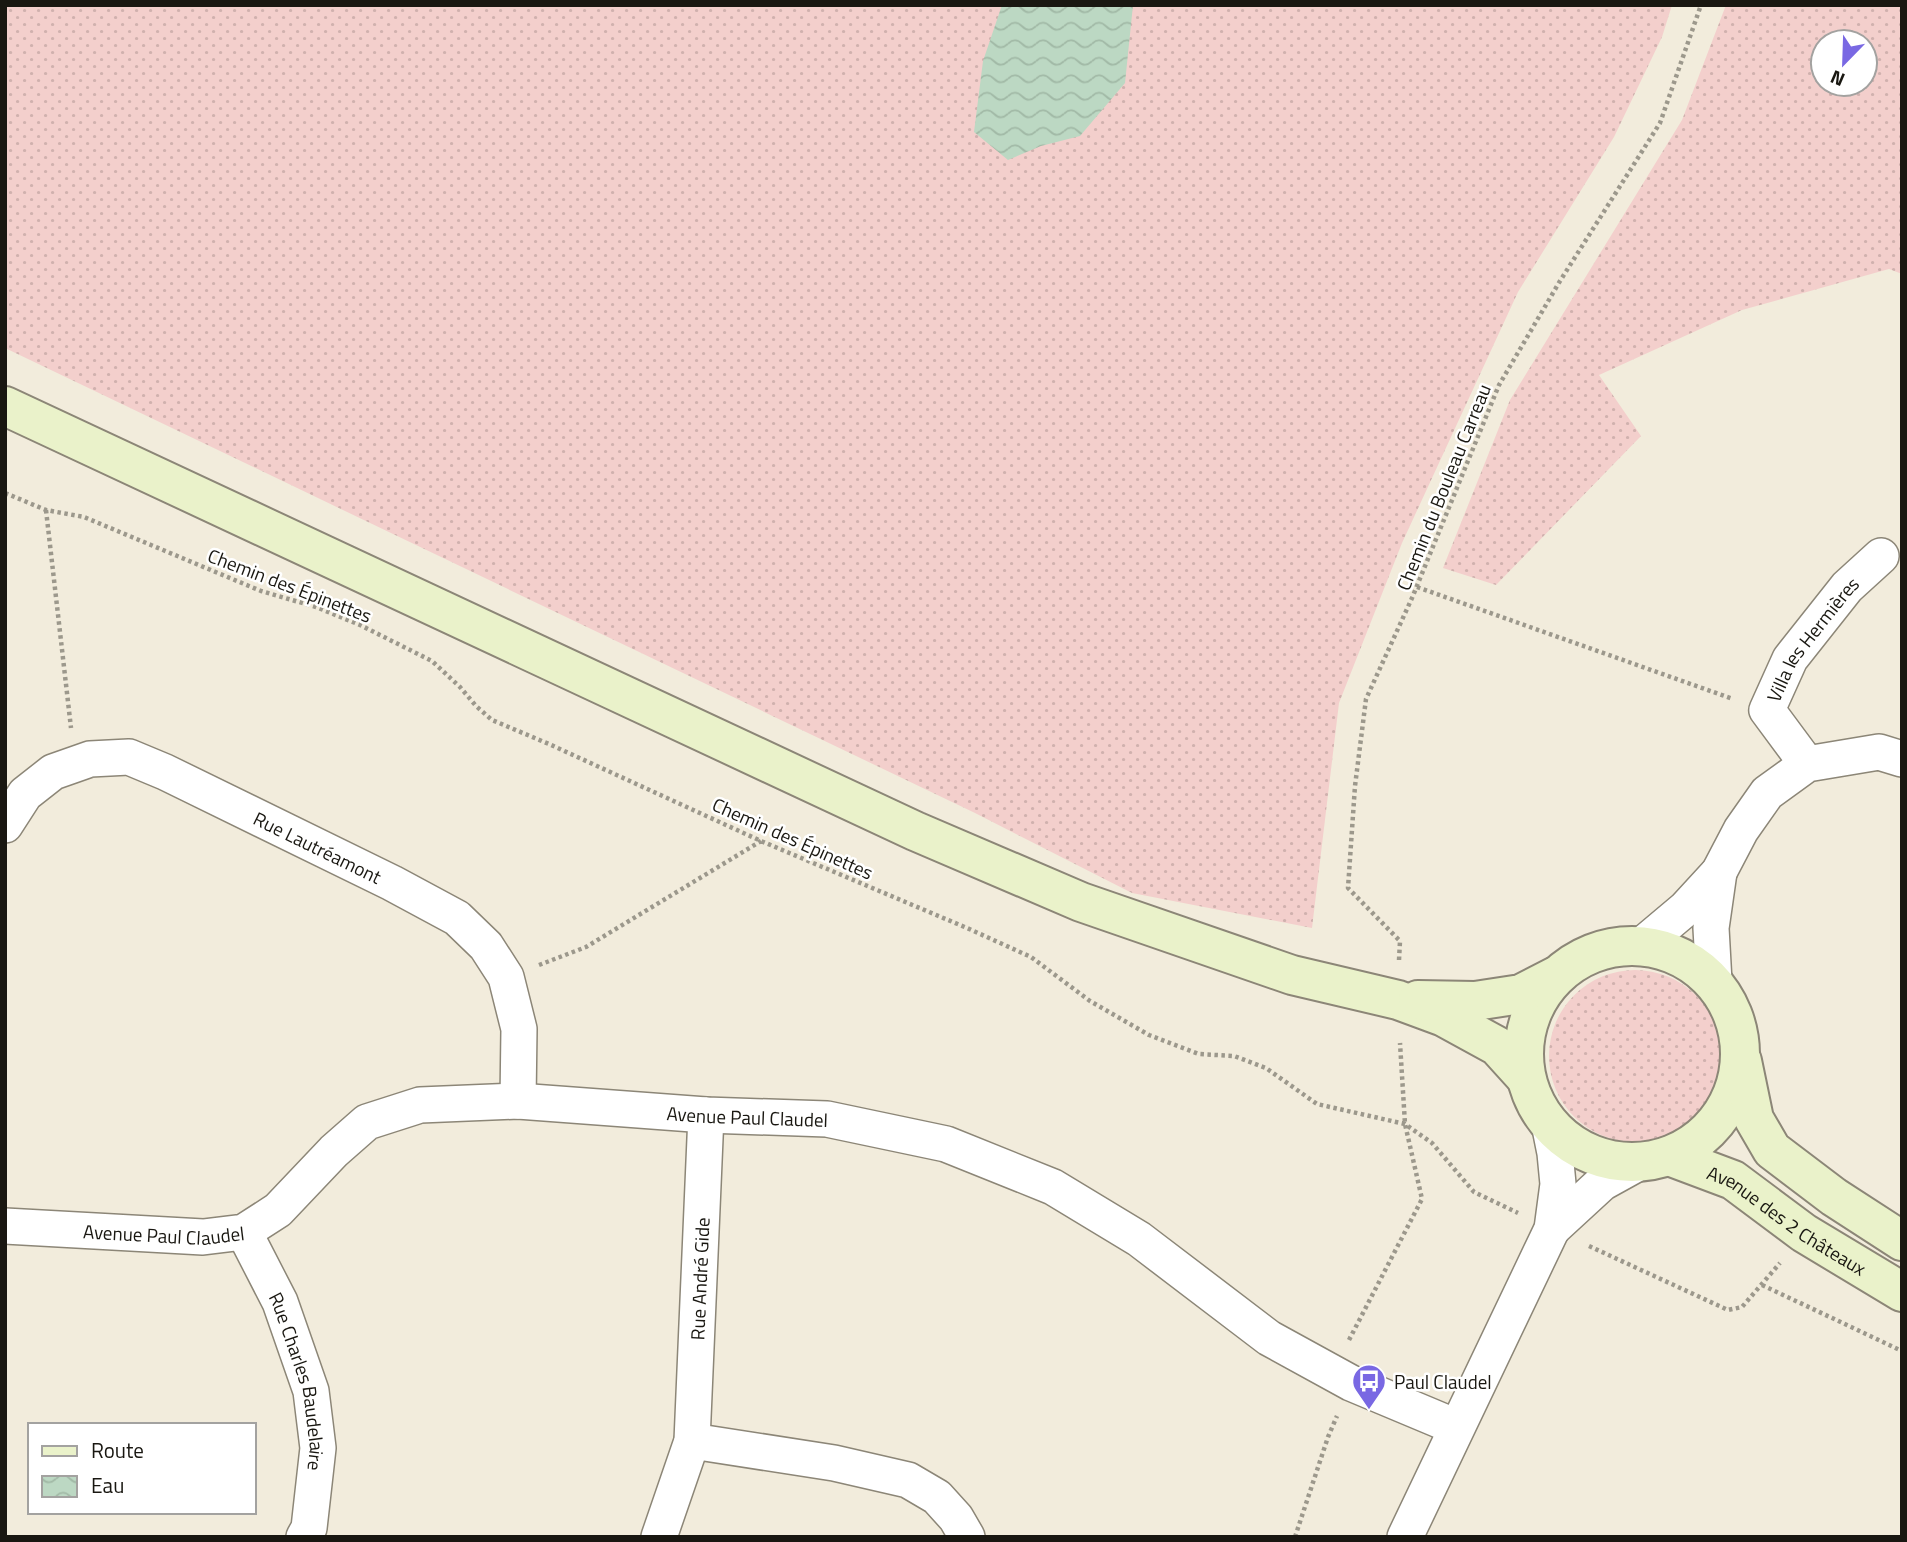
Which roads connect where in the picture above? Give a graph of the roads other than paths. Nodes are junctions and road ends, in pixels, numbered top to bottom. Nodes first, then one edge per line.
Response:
1 (5, 406) edge
2 (1881, 556) dead end
3 (1902, 759) edge
4 (1807, 764) junction
5 (5, 825) edge
6 (1719, 872) junction
7 (1641, 946) junction
8 (1557, 975) junction
9 (1714, 982) junction
10 (1398, 1000) junction
11 (1741, 1054) junction
12 (1526, 1078) junction
13 (518, 1101) junction
14 (706, 1115) junction
15 (1549, 1123) junction
16 (1655, 1159) junction
17 (5, 1226) edge
18 (1552, 1229) junction
19 (244, 1232) junction
20 (1902, 1241) edge
21 (1902, 1292) edge
22 (1456, 1427) junction
23 (692, 1441) junction
24 (304, 1537) edge
25 (659, 1537) edge
26 (967, 1537) edge
27 (1405, 1537) edge

1 - 10 main road
2 - 4 street, Villa les Hermières
3 - 4 street
4 - 6 street
5 - 13 street, Rue Lautréamont
6 - 7 street
6 - 9 street
7 - 8 main road
7 - 9 main road
8 - 10 main road
8 - 12 main road
9 - 11 main road
10 - 12 main road
11 - 16 main road
11 - 20 main road
12 - 15 main road
13 - 14 street, Avenue Paul Claudel
13 - 19 street, Avenue Paul Claudel
14 - 22 street, Avenue Paul Claudel
14 - 23 street, Rue André Gide
15 - 16 main road
15 - 18 street
16 - 18 street
16 - 21 main road, Avenue des 2 Châteaux
17 - 19 street, Avenue Paul Claudel
18 - 22 street
19 - 24 street, Rue Charles Baudelaire
22 - 27 street
23 - 25 street, Rue André Gide
23 - 26 street

